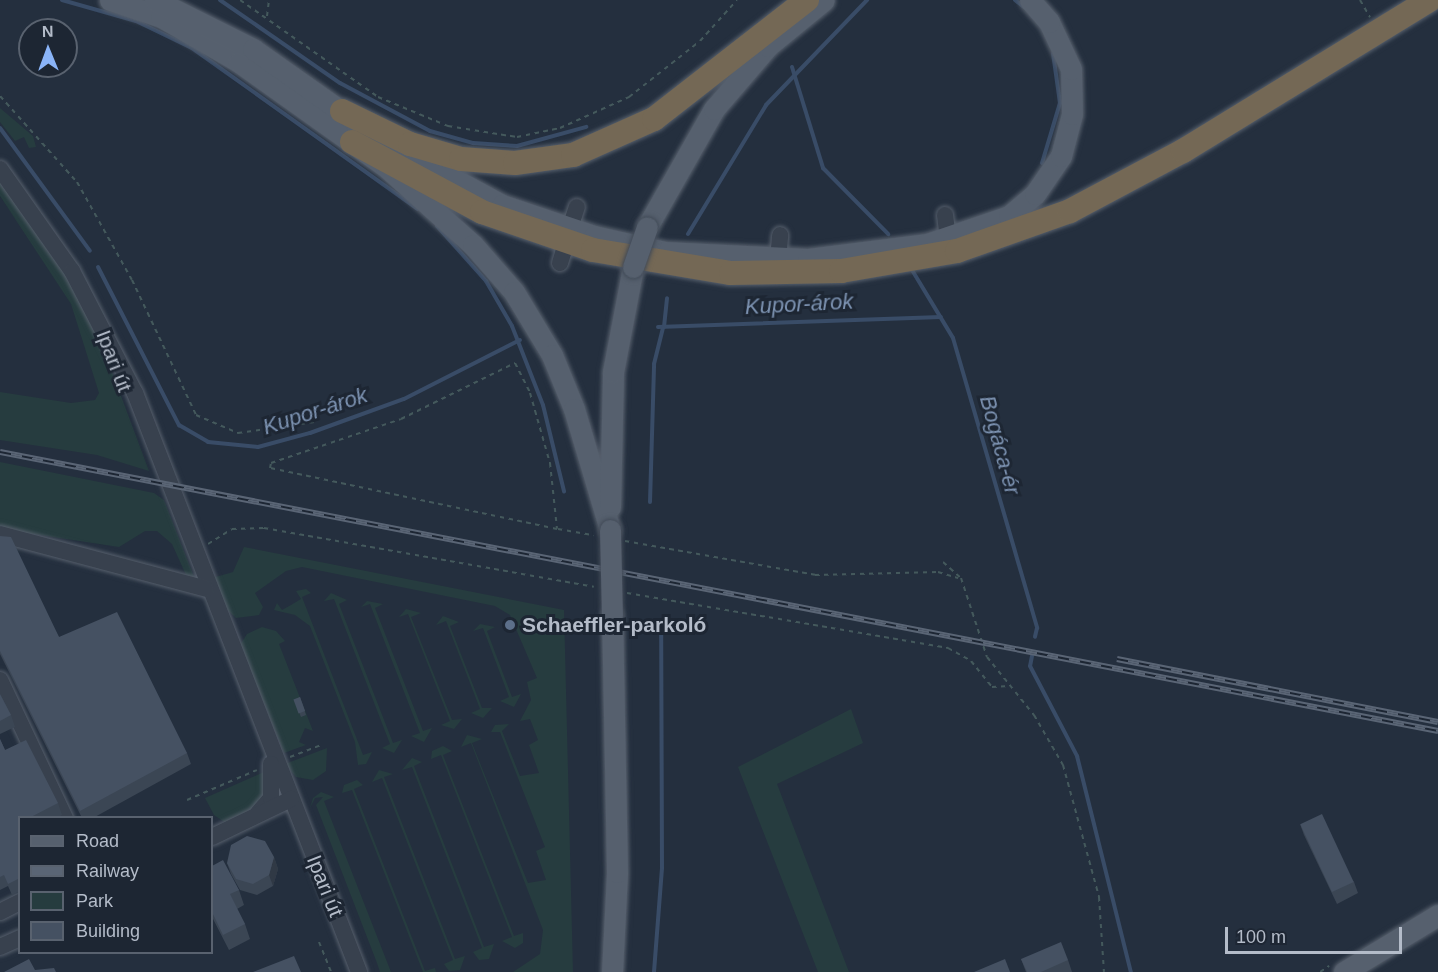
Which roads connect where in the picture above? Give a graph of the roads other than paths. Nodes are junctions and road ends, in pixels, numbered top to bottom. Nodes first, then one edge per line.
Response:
1 (110, 0) edge
2 (155, 0) edge
3 (1030, 0) edge
4 (1429, 0) edge
5 (816, 2) edge
6 (342, 111) junction
7 (352, 142) junction
8 (0, 170) edge
9 (577, 207) dead end
10 (945, 215) dead end
11 (780, 235) dead end
12 (948, 238) junction
13 (565, 245) junction
14 (778, 260) junction
15 (94, 311) junction
16 (606, 508) junction
17 (0, 534) edge
18 (206, 589) junction
19 (226, 633) junction
20 (0, 680) edge
21 (246, 685) junction
22 (272, 764) junction
23 (291, 799) junction
24 (257, 814) junction
25 (64, 816) edge
26 (213, 836) edge
27 (18, 903) edge
28 (0, 912) edge
29 (1438, 915) edge
30 (18, 939) edge
31 (0, 947) edge
32 (359, 972) edge
33 (612, 972) edge
34 (1344, 972) edge

1 - 7 main road
2 - 6 main road
3 - 12 main road
4 - 13 highway
5 - 6 highway
5 - 16 main road, bridge
6 - 13 main road
7 - 13 highway
7 - 16 main road
8 - 15 street
9 - 13 street
10 - 12 street
11 - 14 street
12 - 14 main road
13 - 14 main road
15 - 18 street, Ipari út
15 - 19 street, Ipari út
16 - 33 main road, bridge
17 - 18 street
18 - 19 street, Ipari út
19 - 21 street, Ipari út
20 - 25 street
21 - 22 street, Ipari út
21 - 23 street, Ipari út
22 - 23 street, Ipari út
22 - 24 street
23 - 24 street
23 - 32 street, Ipari út
24 - 26 street
27 - 28 street
29 - 34 main road
30 - 31 street

